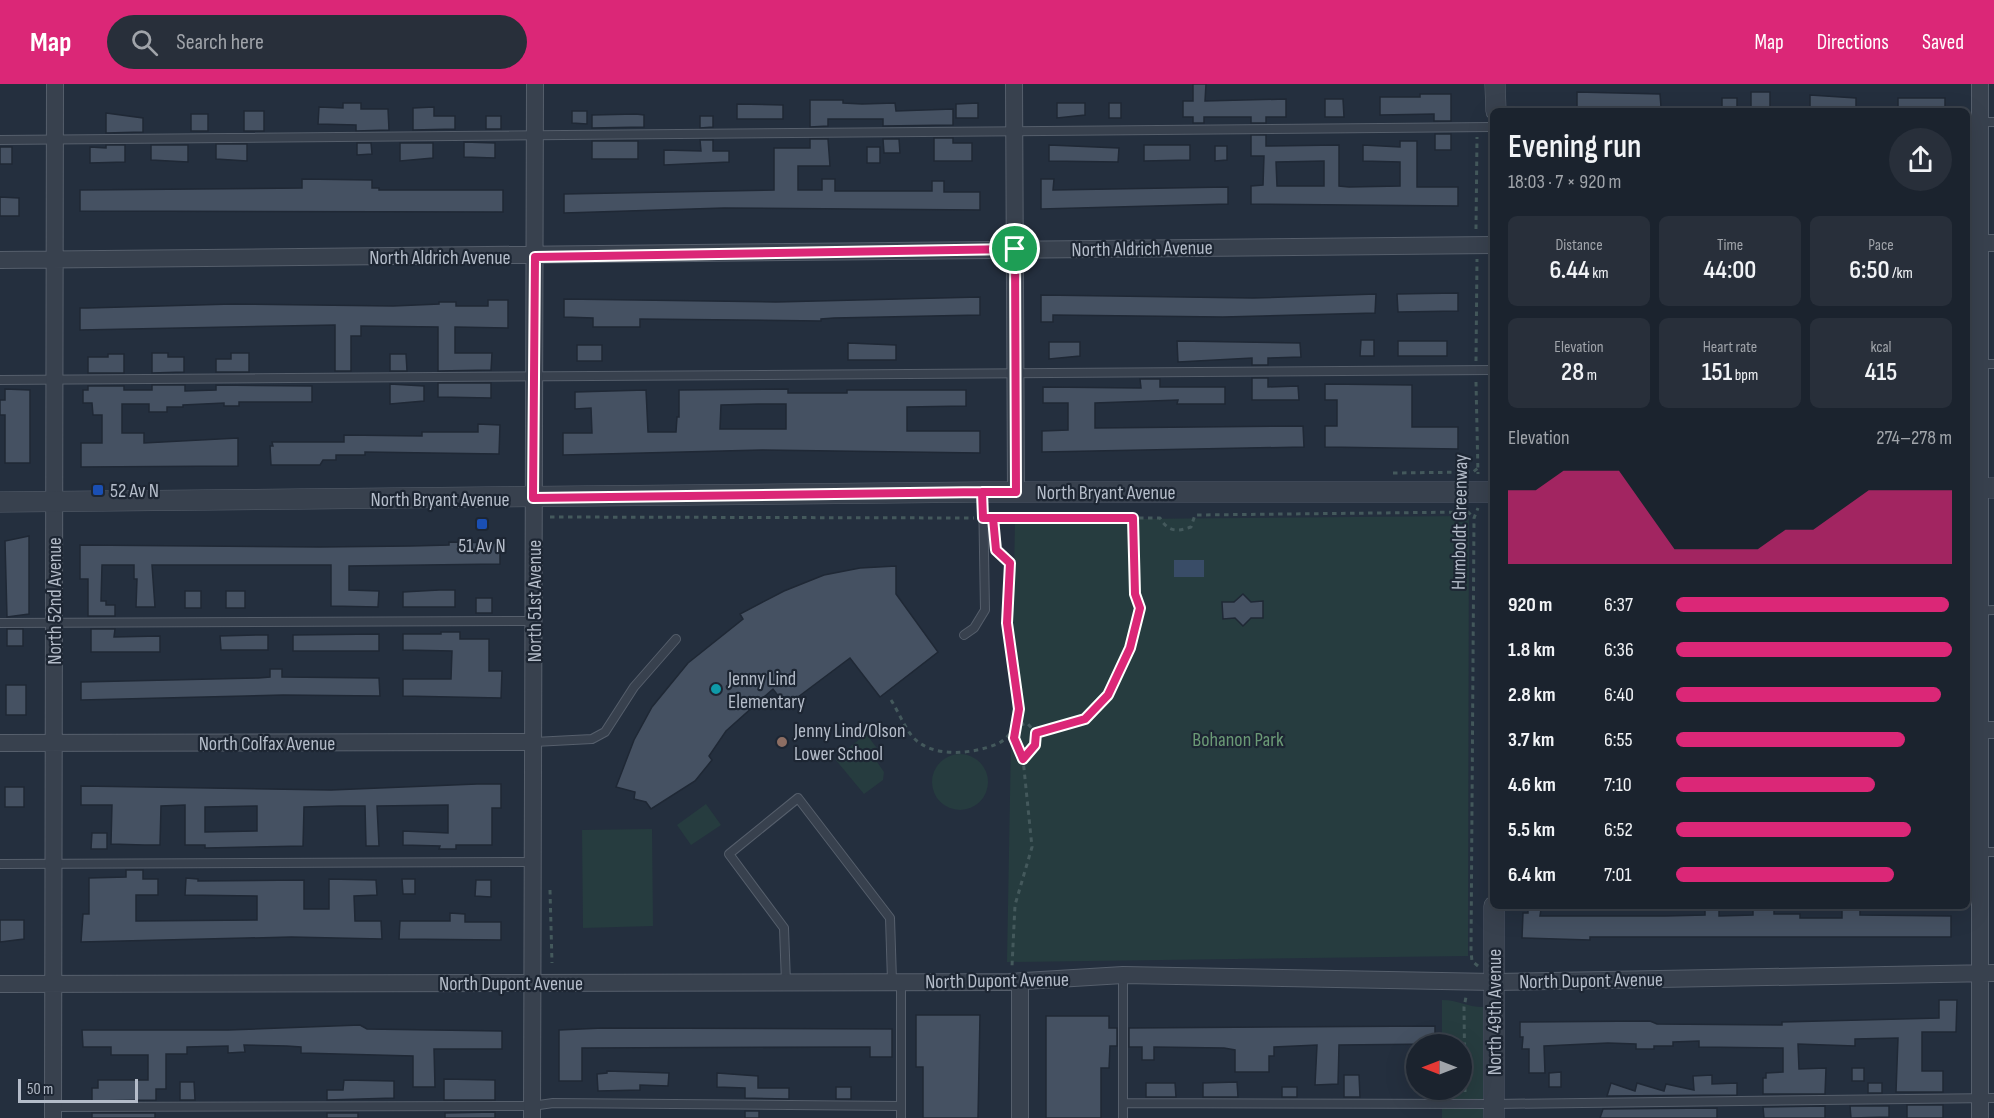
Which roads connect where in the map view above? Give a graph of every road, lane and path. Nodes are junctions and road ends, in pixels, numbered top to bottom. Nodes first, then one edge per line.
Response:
1 (55, 84) edge
2 (535, 84) edge
3 (1014, 84) edge
4 (1495, 84) edge
5 (1980, 84) edge
6 (1496, 108) edge
7 (1980, 122) edge
8 (1477, 127) junction
9 (1490, 127) edge
10 (1014, 133) junction
11 (535, 137) junction
12 (0, 140) edge
13 (55, 140) junction
14 (1980, 243) edge
15 (1485, 245) edge
16 (1015, 249) junction
17 (535, 257) junction
18 (0, 260) edge
19 (53, 260) junction
20 (1980, 364) edge
21 (1476, 370) junction
22 (1490, 370) edge
23 (1015, 373) junction
24 (535, 378) junction
25 (0, 380) edge
26 (55, 380) junction
27 (1980, 488) edge
28 (982, 492) junction
29 (1016, 492) junction
30 (1484, 492) edge
31 (533, 498) junction
32 (0, 502) edge
33 (54, 502) junction
34 (552, 518) dead end
35 (983, 518) junction
36 (1133, 518) junction
37 (1473, 518) junction
38 (994, 529) dead end
39 (995, 540) dead end
40 (1980, 610) edge
41 (534, 621) junction
42 (0, 623) edge
43 (54, 623) junction
44 (964, 635) dead end
45 (676, 639) dead end
46 (891, 700) dead end
47 (1017, 726) junction
48 (1980, 730) edge
49 (1036, 733) junction
50 (534, 742) junction
51 (54, 743) junction
52 (0, 744) edge
53 (1023, 759) junction
54 (1980, 852) edge
55 (534, 862) junction
56 (0, 864) edge
57 (54, 864) junction
58 (1494, 909) edge
59 (1472, 961) dead end
60 (1012, 966) dead end
61 (1986, 973) edge
62 (1123, 975) junction
63 (897, 981) junction
64 (1020, 982) junction
65 (1494, 982) junction
66 (534, 983) junction
67 (786, 983) junction
68 (0, 984) edge
69 (53, 985) junction
70 (1466, 998) dead end
71 (1987, 1098) edge
72 (1123, 1103) junction
73 (1466, 1104) junction
74 (901, 1106) junction
75 (1494, 1111) edge
76 (53, 1112) edge
77 (532, 1112) edge
78 (901, 1118) edge
79 (1020, 1118) edge
80 (1123, 1118) edge
81 (1980, 1118) edge

1 - 13 street, North 52nd Avenue
2 - 11 street, North 51st Avenue
3 - 10 street
4 - 6 street
5 - 7 street
7 - 14 street
8 - 9 lane
8 - 10 lane
8 - 15 path, Humboldt Greenway
10 - 11 lane
10 - 16 street
11 - 13 lane
11 - 17 street, North 51st Avenue
12 - 13 lane
13 - 19 street, North 52nd Avenue
14 - 20 street
15 - 16 street, North Aldrich Avenue
15 - 21 path, Humboldt Greenway
16 - 17 street, North Aldrich Avenue
16 - 23 street
17 - 19 street, North Aldrich Avenue
17 - 24 street, North 51st Avenue
18 - 19 street, North Aldrich Avenue
19 - 26 street, North 52nd Avenue
20 - 27 street
21 - 22 lane
21 - 23 lane
21 - 30 path, Humboldt Greenway
23 - 24 lane
23 - 29 street
24 - 26 lane
24 - 31 street, North 51st Avenue
25 - 26 lane
26 - 33 street, North 52nd Avenue
27 - 40 street
28 - 29 street, North Bryant Avenue
28 - 31 street, North Bryant Avenue
28 - 35 lane
29 - 30 street, North Bryant Avenue
30 - 37 path, Humboldt Greenway
31 - 33 street, North Bryant Avenue
31 - 41 street, North 51st Avenue
32 - 33 street, North Bryant Avenue
33 - 43 street, North 52nd Avenue
34 - 35 path
35 - 44 lane
36 - 37 path
36 - 38 path
36 - 49 path
37 - 59 path, Humboldt Greenway
39 - 47 path
40 - 48 street
41 - 43 lane
41 - 50 street, North 51st Avenue
42 - 43 lane
43 - 51 street, North 52nd Avenue
45 - 50 lane
46 - 47 path
47 - 49 path
47 - 53 path
48 - 54 street
49 - 53 path
50 - 51 street, North Colfax Avenue
50 - 55 street, North 51st Avenue
51 - 52 street, North Colfax Avenue
51 - 57 street, North 52nd Avenue
53 - 60 path
54 - 61 street
55 - 57 lane
55 - 66 street, North 51st Avenue
56 - 57 lane
57 - 69 street, North 52nd Avenue
58 - 65 street, North 49th Avenue
61 - 65 street, North Dupont Avenue
61 - 71 street
62 - 64 street, North Dupont Avenue
62 - 65 street, North Dupont Avenue
62 - 72 lane
63 - 64 street, North Dupont Avenue
63 - 67 street, North Dupont Avenue
63 - 67 lane
63 - 74 lane
64 - 79 street
65 - 75 street, North 49th Avenue
66 - 67 street, North Dupont Avenue
66 - 69 street, North Dupont Avenue
66 - 77 street, North 51st Avenue
68 - 69 street, North Dupont Avenue
69 - 76 street, North 52nd Avenue
70 - 73 path
71 - 75 lane
71 - 81 street
72 - 73 lane
72 - 80 lane
73 - 75 lane
74 - 77 lane
74 - 78 lane
76 - 77 lane

